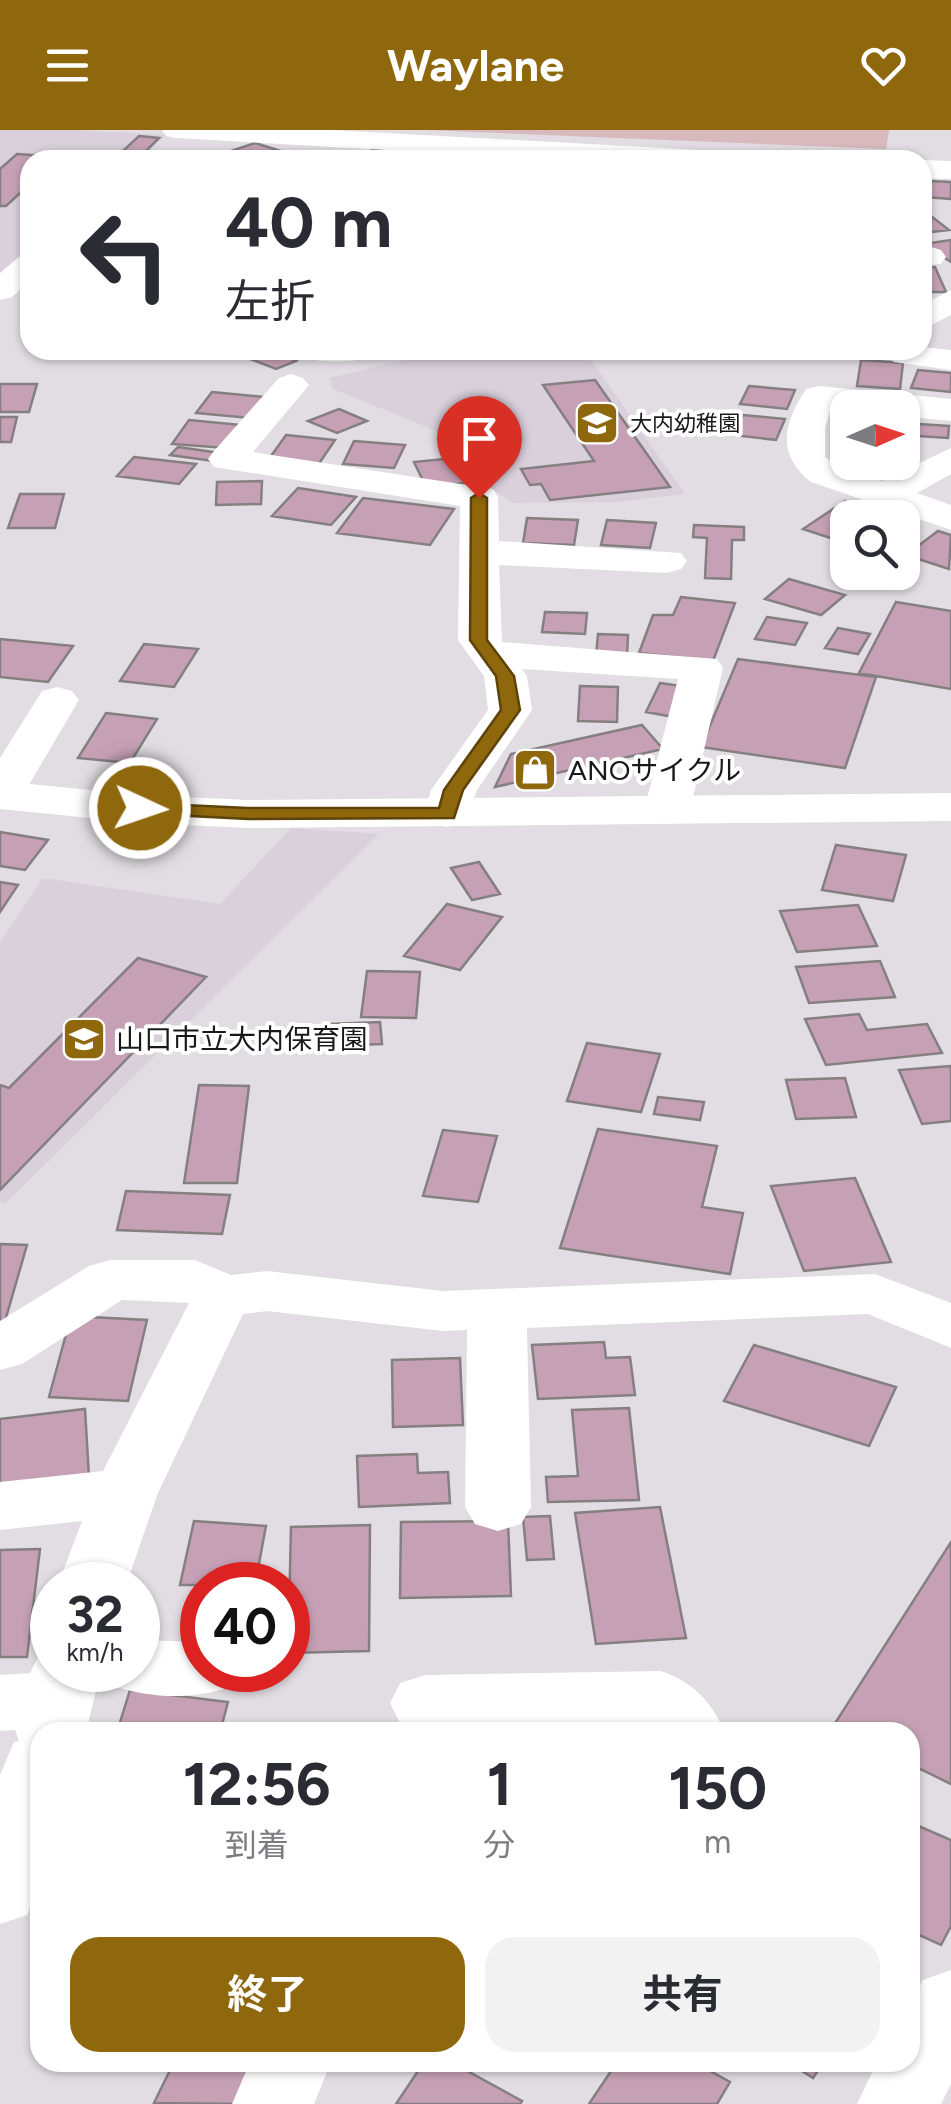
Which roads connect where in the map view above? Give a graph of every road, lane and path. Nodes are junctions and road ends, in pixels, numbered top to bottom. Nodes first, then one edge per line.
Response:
1 (195, 131) edge
2 (172, 136) edge
3 (538, 150) edge
4 (20, 273) edge
5 (0, 290) edge
6 (290, 385) dead end
7 (951, 410) edge
8 (951, 459) edge
9 (884, 496) junction
10 (951, 518) edge
11 (478, 552) junction
12 (668, 560) dead end
13 (488, 654) junction
14 (57, 700) dead end
15 (1, 795) edge
16 (951, 807) edge
17 (667, 810) junction
18 (447, 814) junction
19 (222, 1296) junction
20 (497, 1309) junction
21 (951, 1326) edge
22 (0, 1349) edge
23 (125, 1493) junction
24 (0, 1506) edge
25 (498, 1507) dead end
26 (100, 1562) edge
27 (425, 1703) dead end
28 (681, 1722) edge
29 (30, 1768) edge
30 (0, 1892) edge
31 (936, 2004) edge
32 (920, 2051) edge
33 (286, 2072) edge
34 (913, 2072) edge
35 (902, 2103) edge
36 (273, 2104) edge

1 - 2 street
1 - 3 street
4 - 5 street
6 - 11 street
7 - 9 street
8 - 9 street
9 - 10 street
11 - 12 street
11 - 13 street
13 - 17 street
13 - 18 street
14 - 15 street
15 - 18 street
16 - 17 street
17 - 18 street
19 - 20 street
19 - 22 street
19 - 23 street
20 - 21 street
20 - 25 street
23 - 24 street
23 - 26 street
27 - 28 street
29 - 30 street
31 - 32 street
33 - 36 street
34 - 35 street

